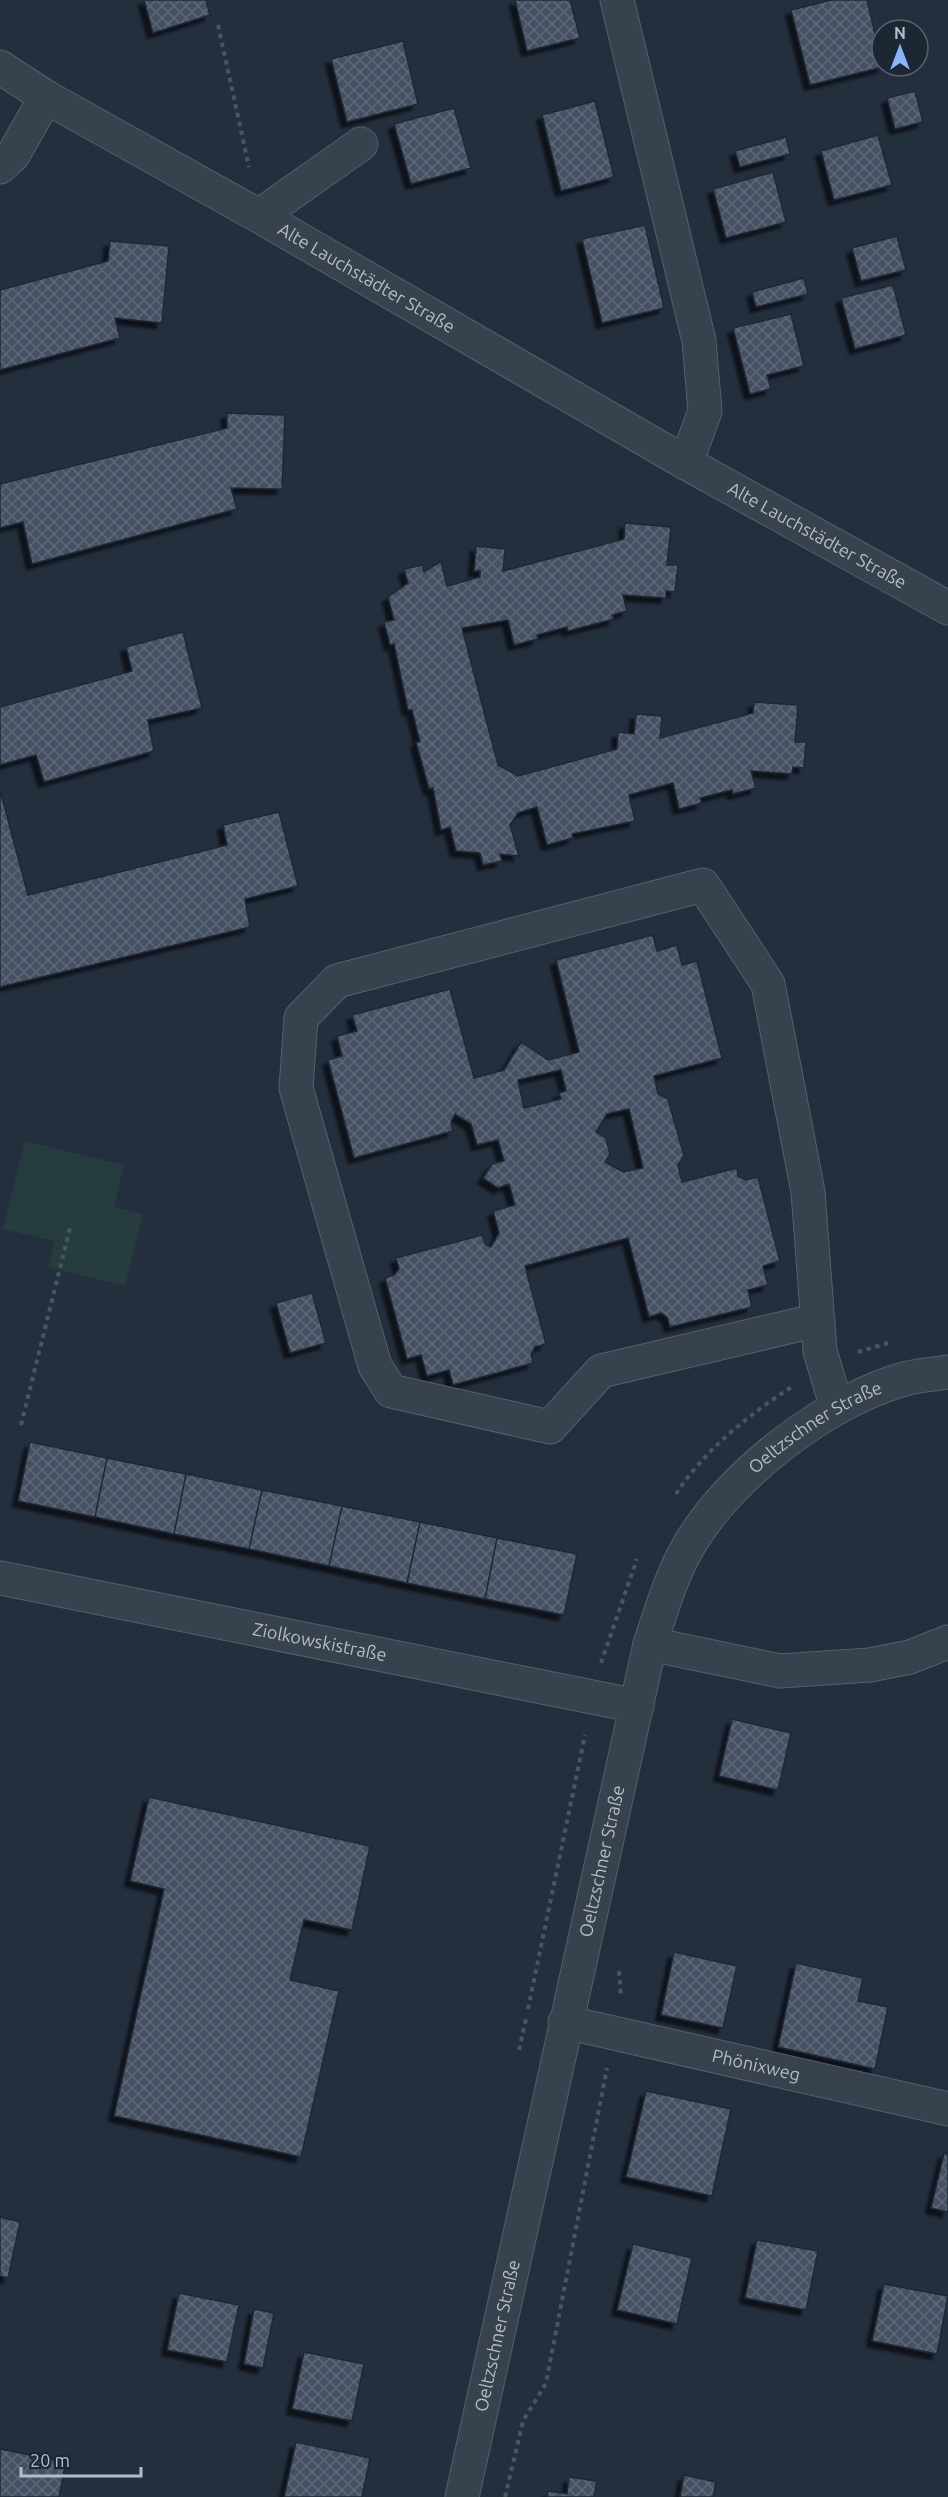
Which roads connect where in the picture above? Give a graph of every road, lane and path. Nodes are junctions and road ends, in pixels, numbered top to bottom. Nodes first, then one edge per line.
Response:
1 (617, 0) edge
2 (218, 25) dead end
3 (0, 67) edge
4 (46, 97) junction
5 (361, 144) dead end
6 (0, 167) edge
7 (259, 216) junction
8 (686, 463) junction
9 (948, 608) edge
10 (71, 1224) dead end
11 (818, 1320) junction
12 (948, 1372) edge
13 (837, 1408) junction
14 (21, 1425) dead end
15 (0, 1578) edge
16 (948, 1642) edge
17 (650, 1644) junction
18 (637, 1706) junction
19 (621, 1962) dead end
20 (565, 2022) junction
21 (614, 2033) junction
22 (948, 2109) edge
23 (462, 2497) edge
24 (505, 2497) edge

1 - 8 street
2 - 7 path
3 - 4 street, Alte Lauchstädter Straße
4 - 6 street
4 - 7 street, Alte Lauchstädter Straße
5 - 7 street
7 - 8 street, Alte Lauchstädter Straße
8 - 9 street, Alte Lauchstädter Straße
10 - 14 path
11 - 11 street
11 - 13 street
12 - 13 street, Oeltzschner Straße
13 - 17 street, Oeltzschner Straße
15 - 18 street, Ziolkowskistraße
16 - 17 street
17 - 18 street, Oeltzschner Straße
18 - 20 street, Oeltzschner Straße
19 - 21 path
20 - 21 street, Phönixweg
20 - 23 street, Oeltzschner Straße
21 - 22 street, Phönixweg
21 - 24 path

